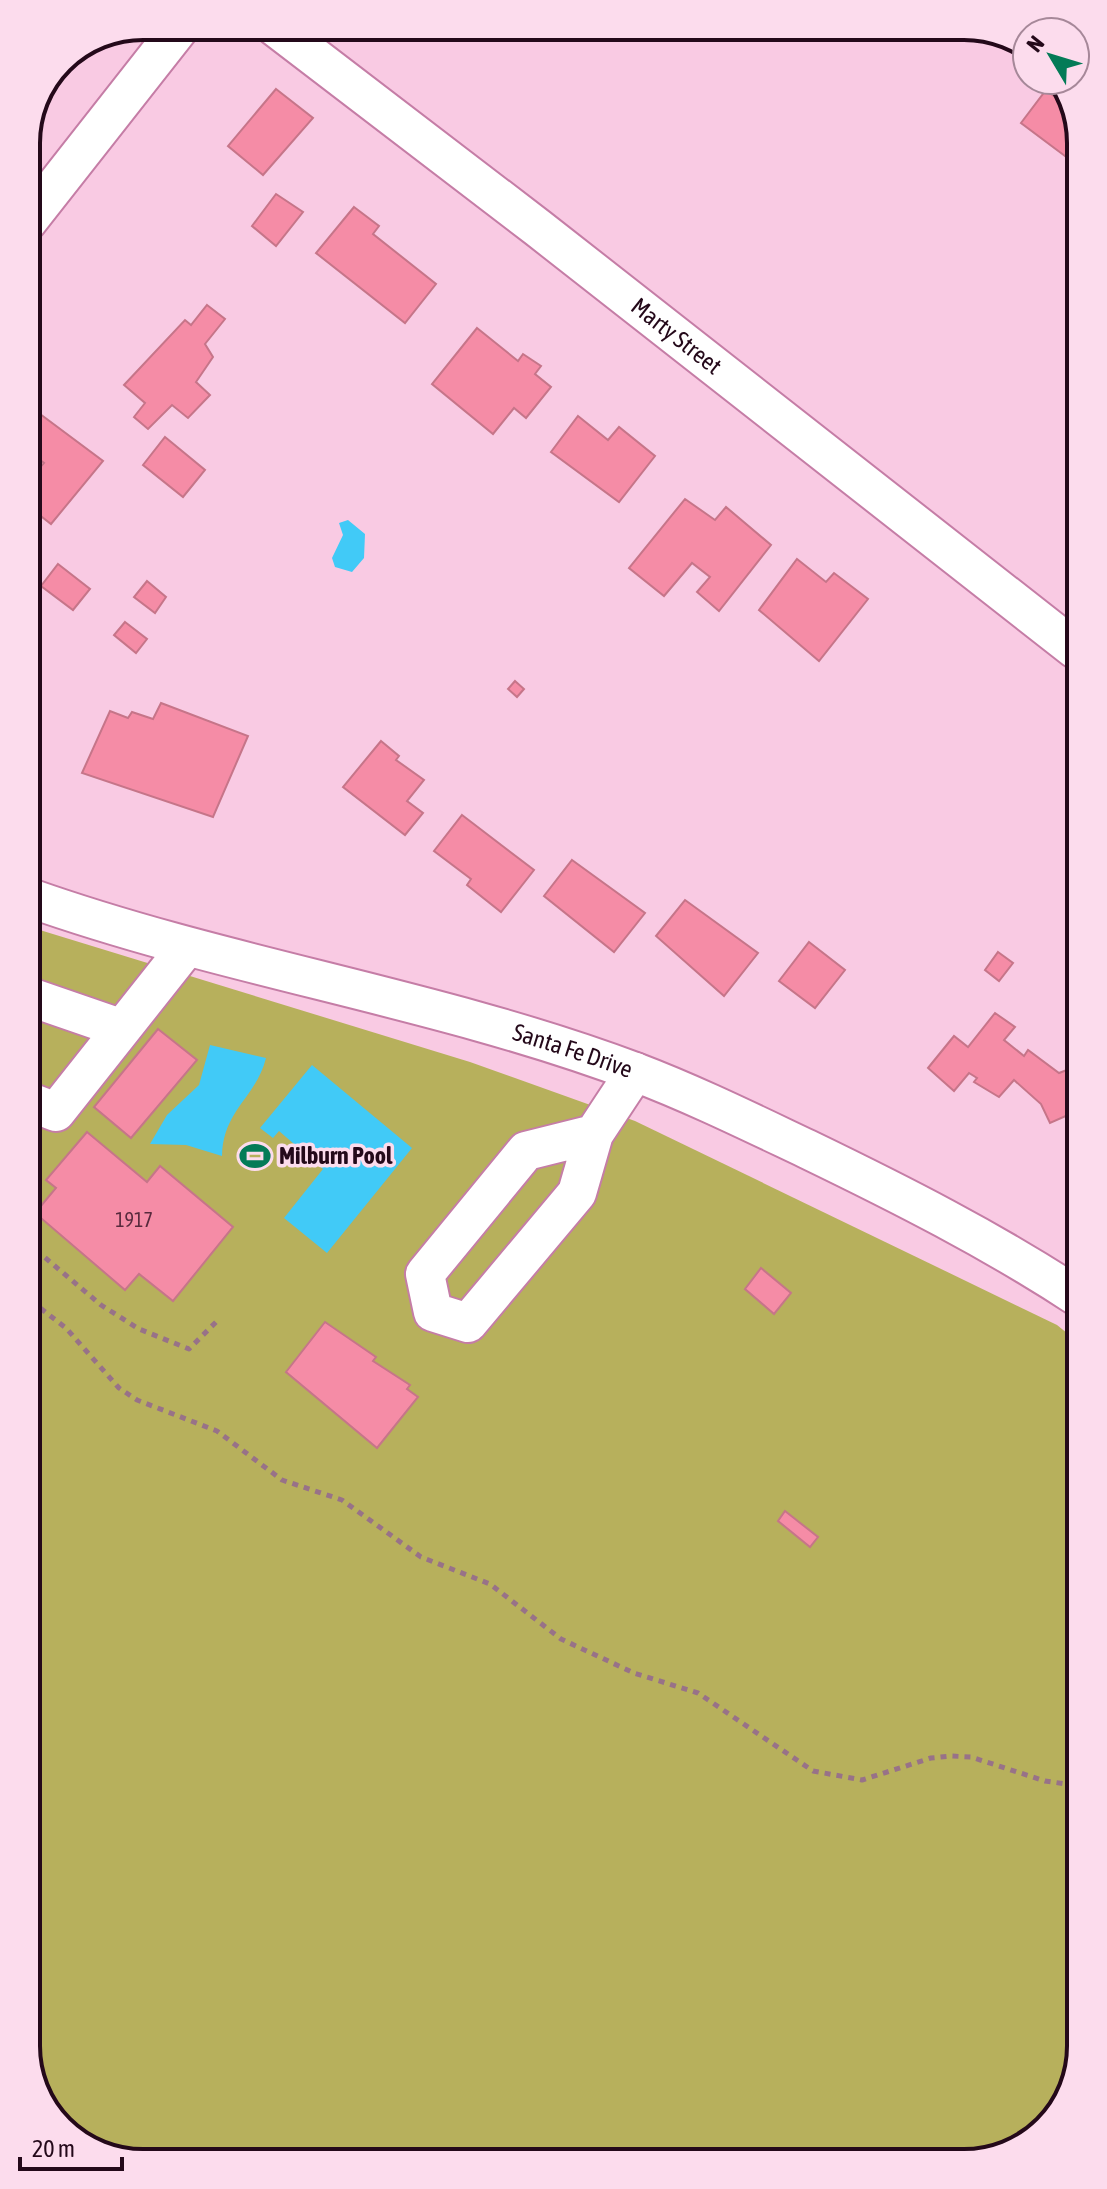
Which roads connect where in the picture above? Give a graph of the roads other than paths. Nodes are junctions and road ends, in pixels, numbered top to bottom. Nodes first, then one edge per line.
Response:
1 (170, 40) edge
2 (292, 40) edge
3 (40, 205) edge
4 (1067, 643) edge
5 (40, 901) edge
6 (186, 948) junction
7 (40, 1000) edge
8 (120, 1028) junction
9 (635, 1072) junction
10 (40, 1106) edge
11 (594, 1134) junction
12 (1067, 1290) edge

1 - 3 street
2 - 4 street, Marty Street
5 - 6 street, Santa Fe Drive
6 - 8 street
6 - 9 street, Santa Fe Drive
7 - 8 street
8 - 10 street
9 - 11 street
9 - 12 street, Santa Fe Drive
11 - 11 street

